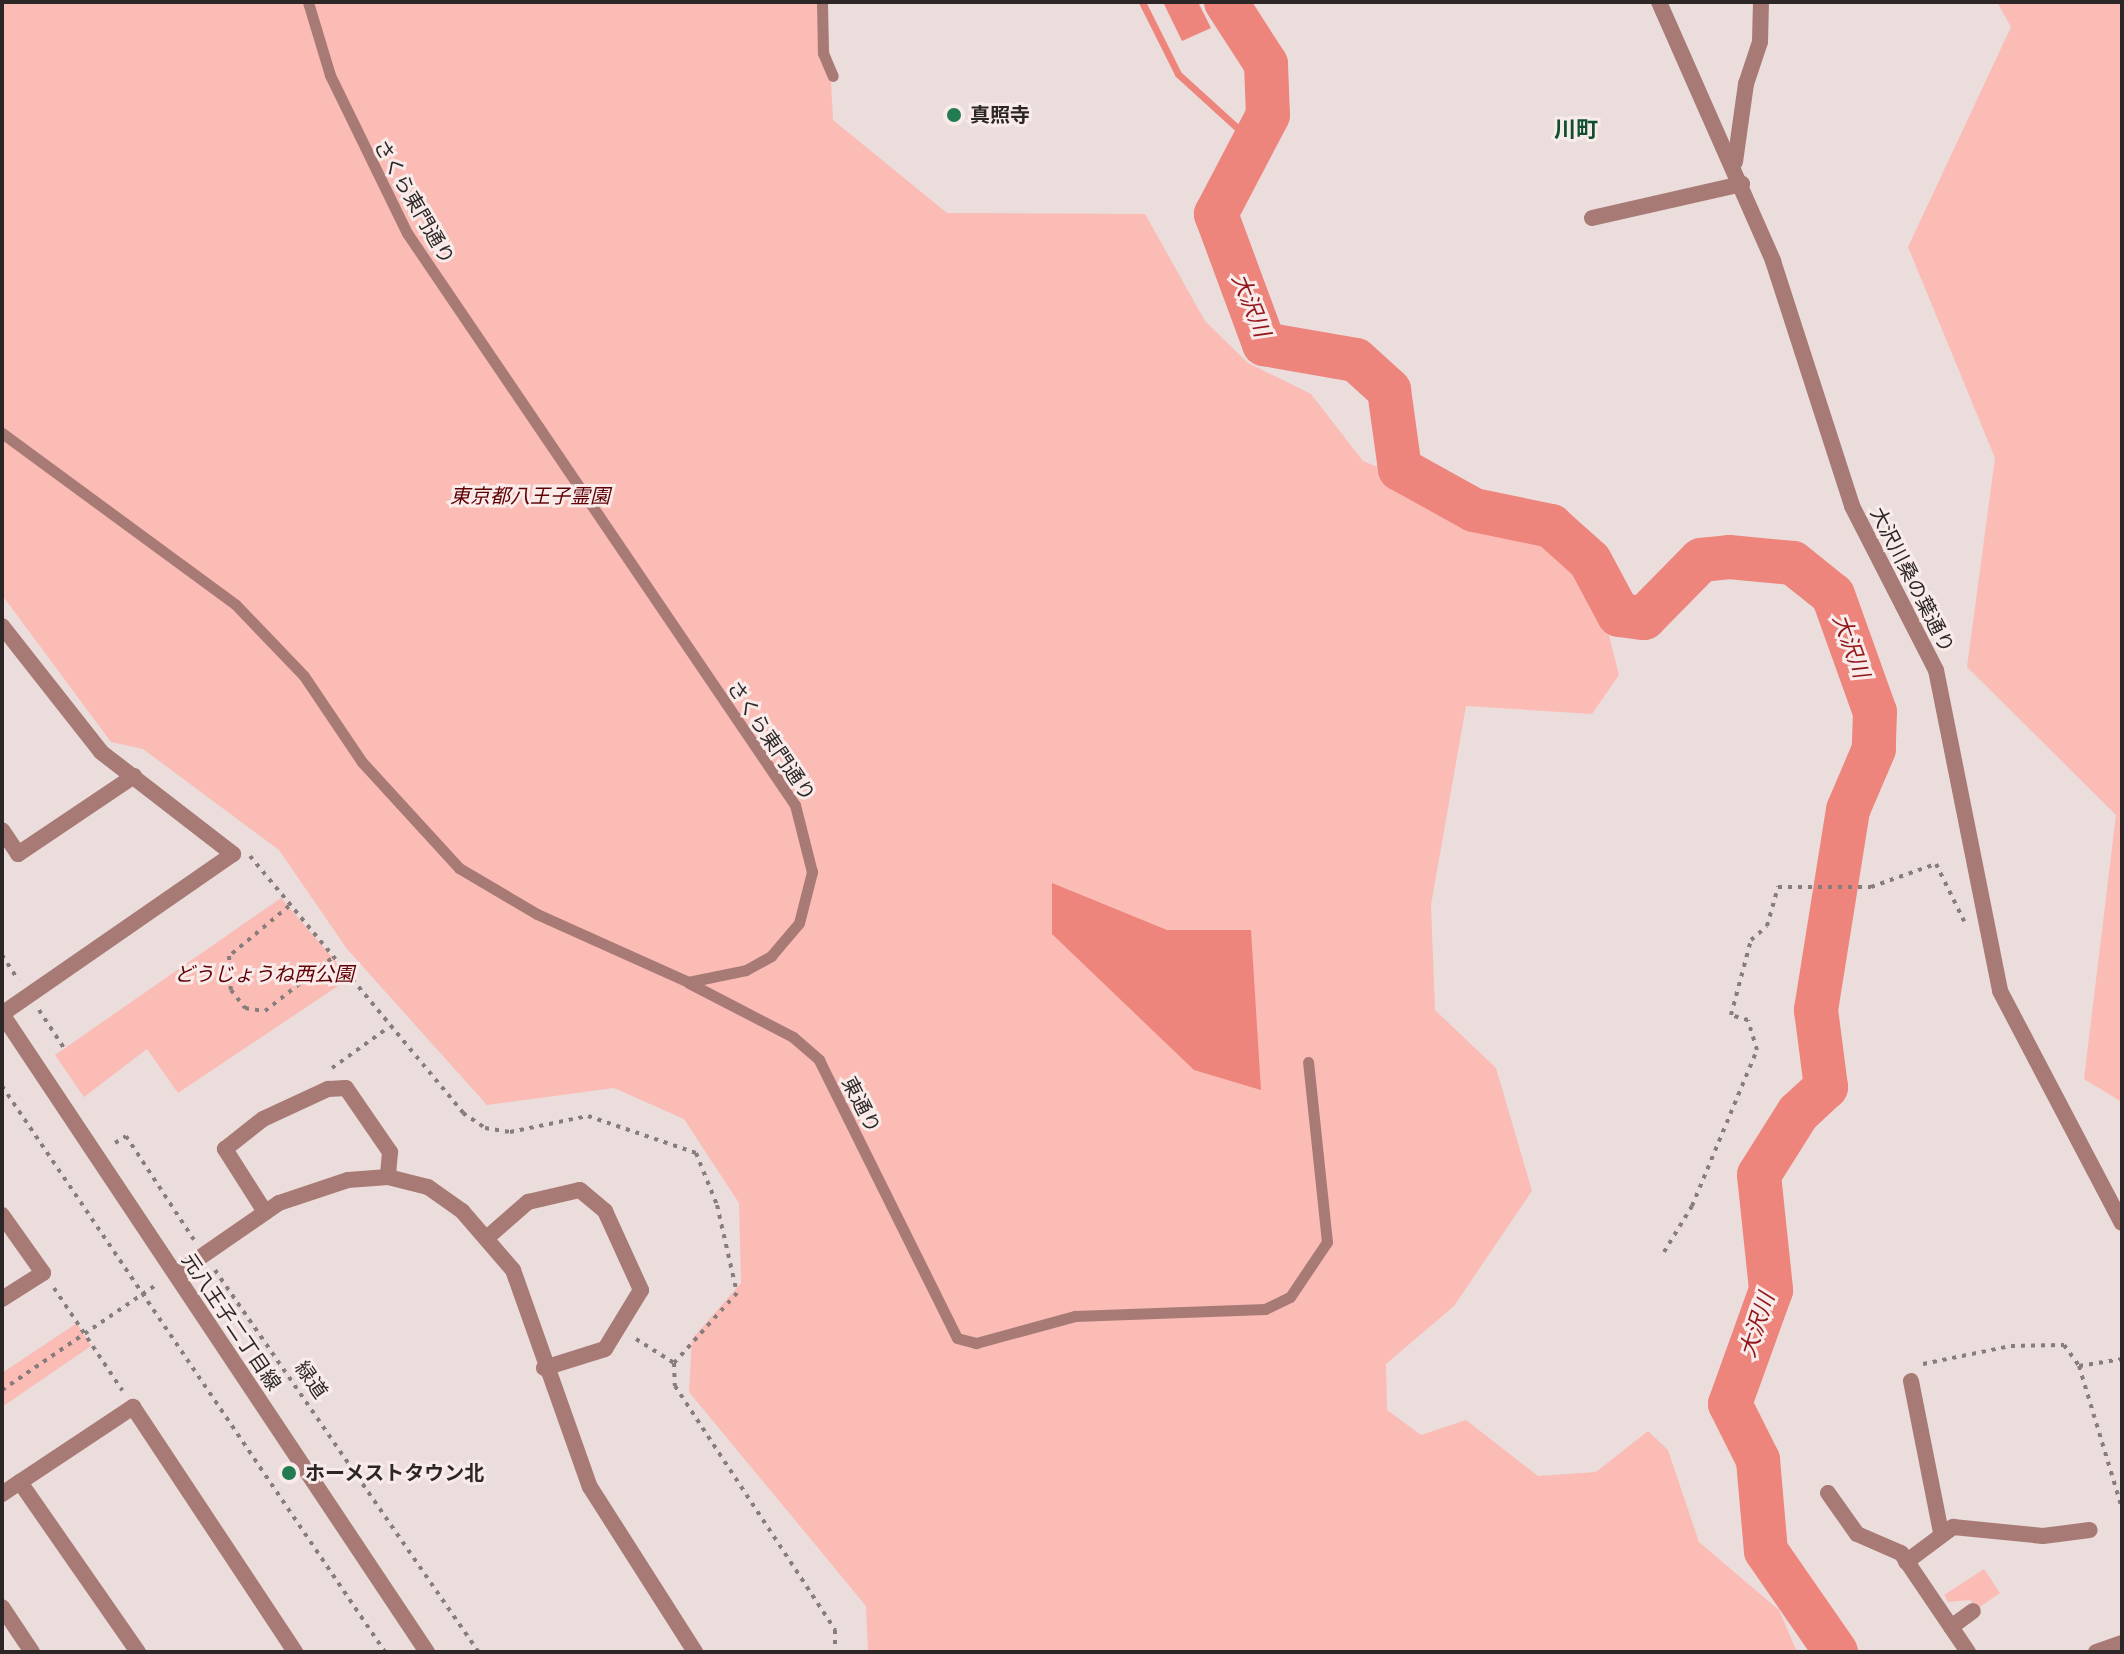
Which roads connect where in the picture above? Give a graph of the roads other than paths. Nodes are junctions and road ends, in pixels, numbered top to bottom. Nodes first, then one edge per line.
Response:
1 (308, 2) edge
2 (822, 2) edge
3 (1659, 2) edge
4 (1761, 2) edge
5 (833, 76) dead end
6 (1735, 162) junction
7 (1742, 184) junction
8 (1592, 218) dead end
9 (2, 433) edge
10 (2, 626) edge
11 (134, 776) junction
12 (2, 830) edge
13 (688, 982) junction
14 (2, 1014) edge
15 (1308, 1062) dead end
16 (388, 1177) junction
17 (265, 1212) junction
18 (2, 1215) edge
19 (2122, 1223) edge
20 (489, 1236) junction
21 (176, 1274) junction
22 (2, 1299) edge
23 (544, 1368) junction
24 (1913, 1373) road end
25 (20, 1482) junction
26 (1828, 1493) dead end
27 (2, 1494) edge
28 (2090, 1530) dead end
29 (1941, 1533) junction
30 (1906, 1562) junction
31 (2, 1607) edge
32 (1973, 1611) dead end
33 (1951, 1627) junction
34 (2122, 1643) edge
35 (32, 1652) edge
36 (138, 1652) edge
37 (295, 1652) edge
38 (427, 1652) edge
39 (695, 1652) edge
40 (1968, 1652) edge
41 (2096, 1652) edge

1 - 13 lane, さくら東門通り
2 - 5 lane
3 - 6 street, 大沢川桑の葉通り
4 - 6 street
6 - 7 street, 大沢川桑の葉通り
7 - 8 street
7 - 19 street, 大沢川桑の葉通り
9 - 13 lane
10 - 11 street
11 - 12 street
11 - 14 street
13 - 15 lane, 東通り
14 - 21 street, 元八王子二丁目線
16 - 17 street
16 - 17 street
16 - 20 street
17 - 21 street
18 - 22 street
20 - 23 street
20 - 23 street
21 - 38 street, 元八王子二丁目線
23 - 39 street
24 - 29 street
25 - 27 street
25 - 36 street
25 - 37 street
26 - 30 street
28 - 29 street
29 - 30 street
30 - 33 street
31 - 35 street
32 - 33 street
33 - 40 street
34 - 41 street

